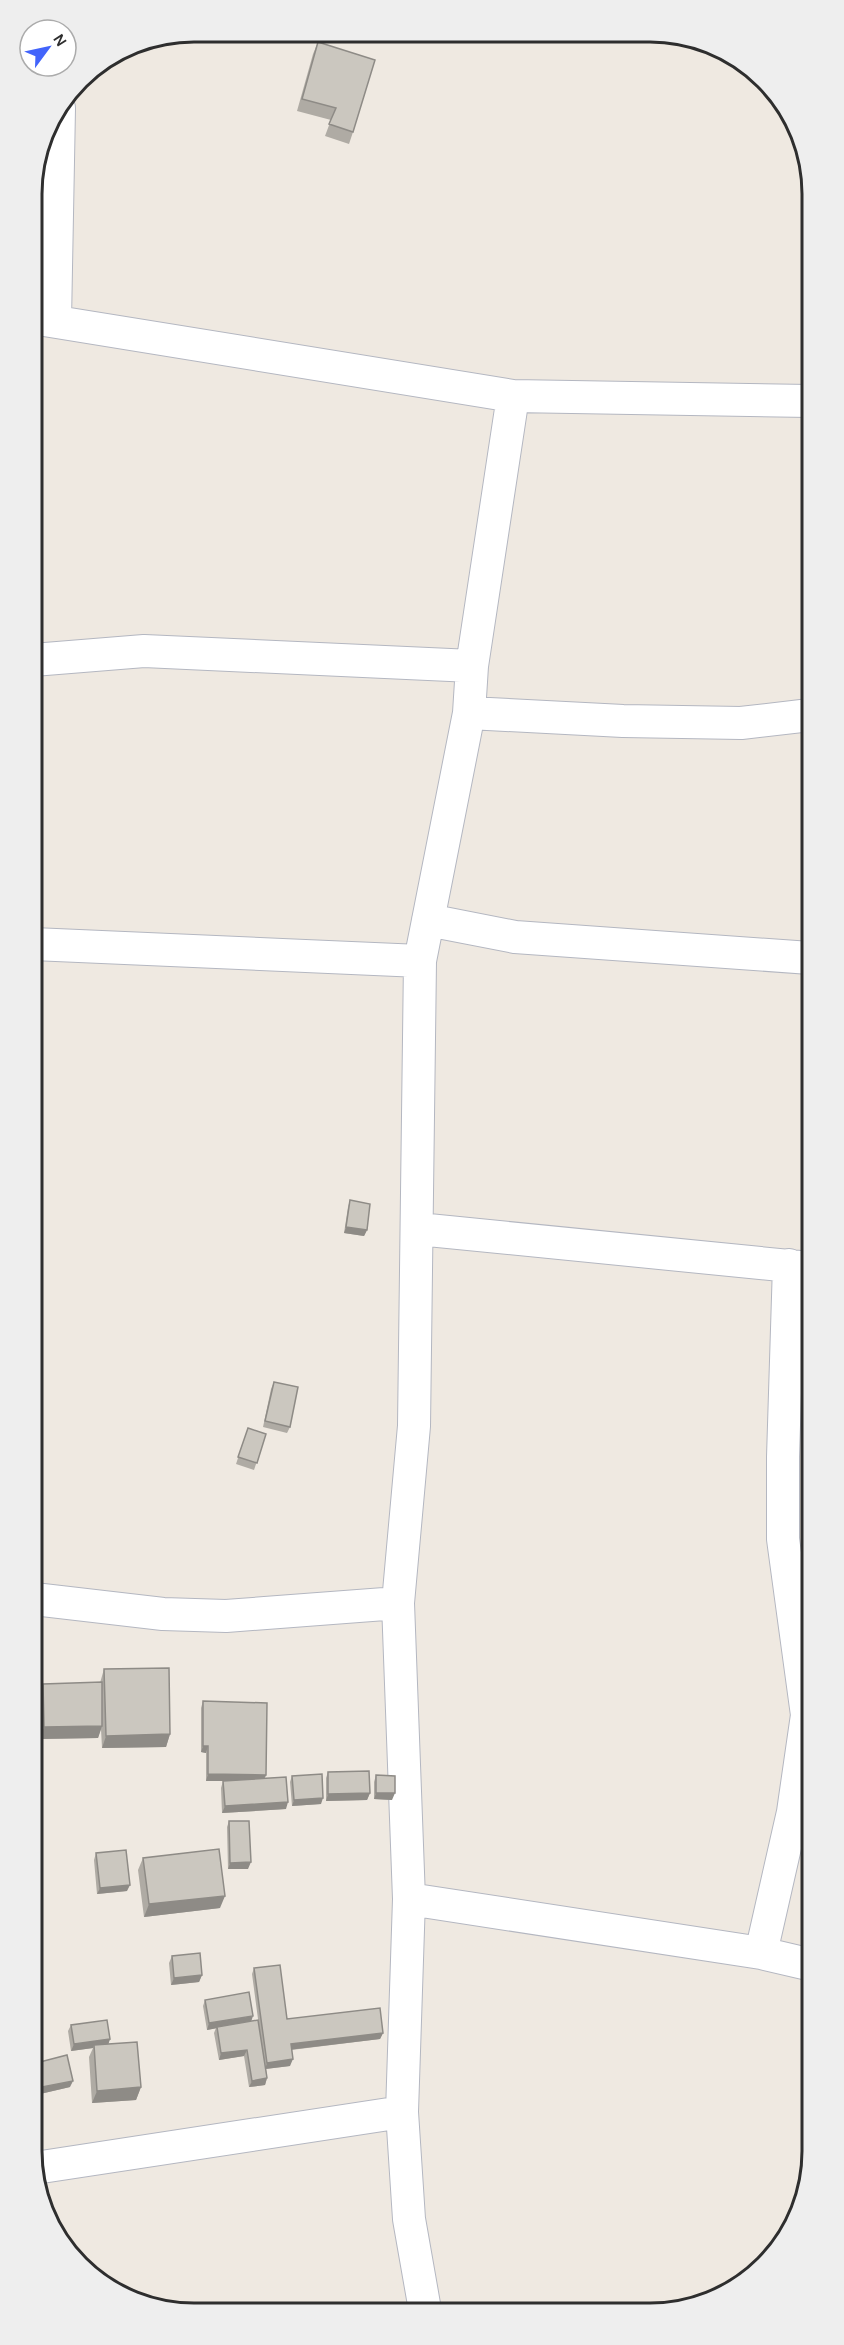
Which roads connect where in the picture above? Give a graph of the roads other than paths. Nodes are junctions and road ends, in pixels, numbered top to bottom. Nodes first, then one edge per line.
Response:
1 (59, 125) edge
2 (44, 319) edge
3 (513, 396) junction
4 (802, 400) edge
5 (42, 659) edge
6 (472, 666) junction
7 (469, 713) junction
8 (802, 716) edge
9 (428, 920) junction
10 (42, 944) edge
11 (802, 957) edge
12 (420, 961) junction
13 (418, 1228) junction
14 (800, 1267) edge
15 (42, 1600) edge
16 (398, 1603) junction
17 (802, 1678) edge
18 (802, 1750) edge
19 (409, 1899) junction
20 (761, 1953) junction
21 (802, 1963) edge
22 (402, 2112) junction
23 (43, 2167) edge
24 (424, 2303) edge

1 - 2 street
2 - 3 street
3 - 4 street
3 - 6 street
5 - 6 street
6 - 7 street
7 - 8 street
7 - 9 street
9 - 11 street
9 - 12 street
10 - 12 street
12 - 13 street
13 - 14 street
13 - 16 street
14 - 17 street
15 - 16 street
16 - 19 street
18 - 20 street
19 - 20 street
19 - 22 street
20 - 21 street
22 - 23 street
22 - 24 street

